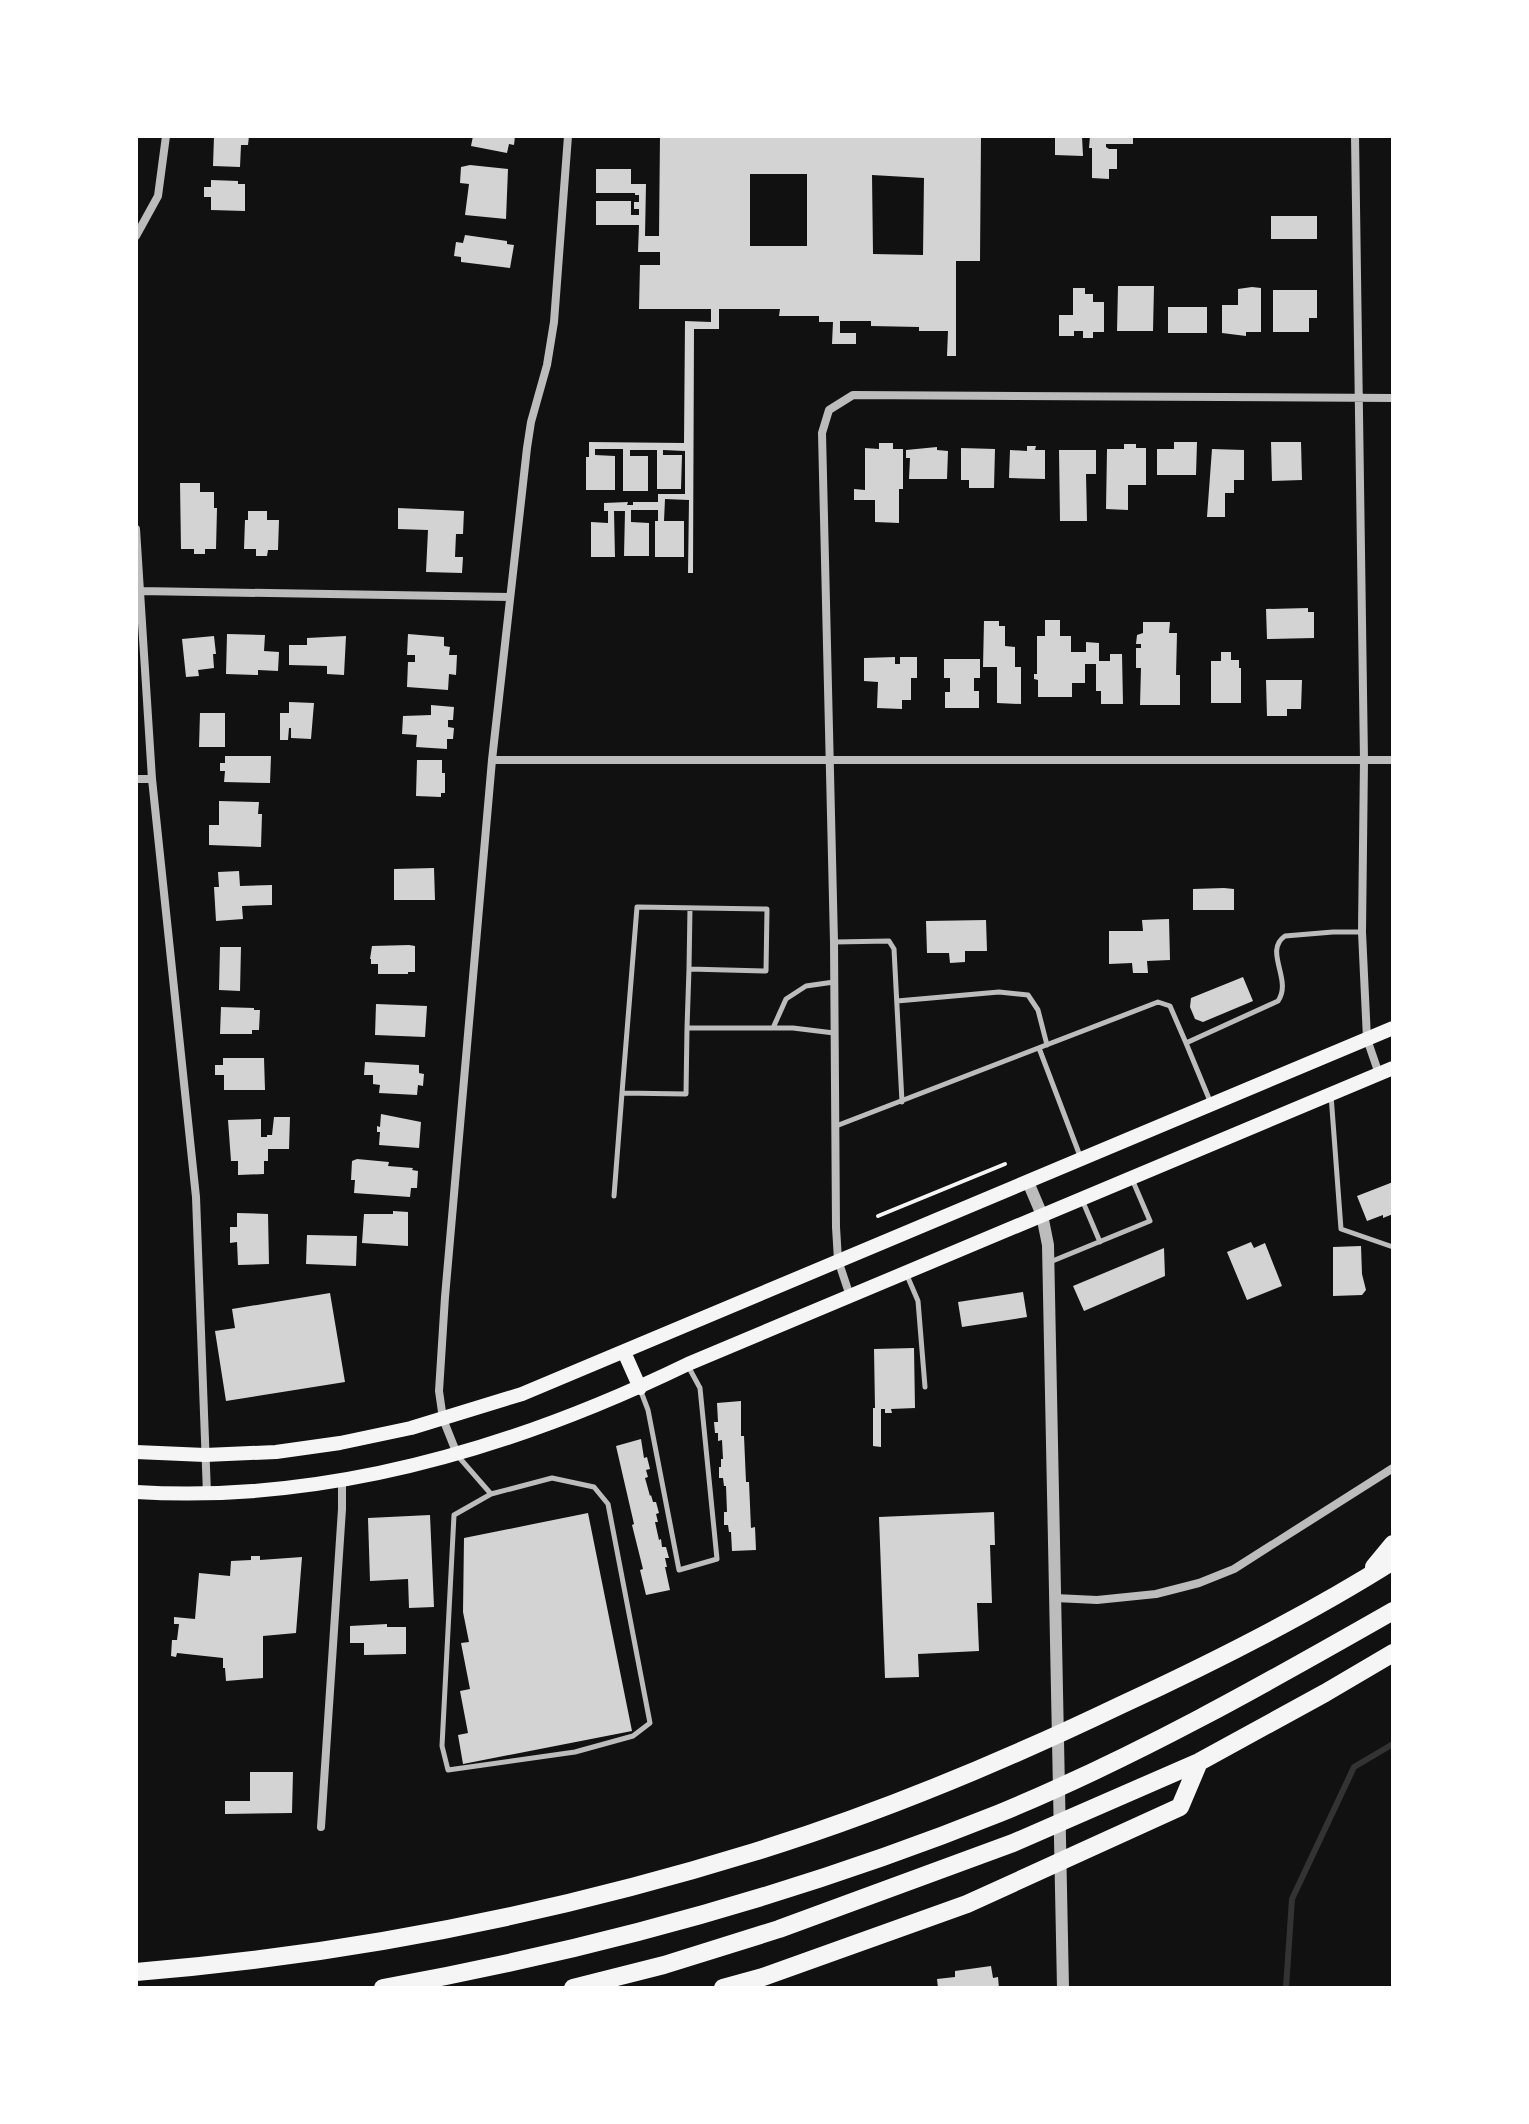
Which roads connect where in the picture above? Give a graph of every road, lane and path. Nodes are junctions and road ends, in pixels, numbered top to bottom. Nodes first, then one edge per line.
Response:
1 (166, 136) edge
2 (568, 136) edge
3 (1355, 136) edge
4 (136, 236) edge
5 (1359, 398) junction
6 (1393, 398) edge
7 (136, 529) edge
8 (140, 591) junction
9 (510, 597) junction
10 (829, 758) junction
11 (492, 760) junction
12 (1364, 760) junction
13 (1393, 760) edge
14 (136, 779) edge
15 (152, 779) junction
16 (690, 908) junction
17 (1362, 932) junction
18 (834, 942) junction
19 (689, 969) junction
20 (834, 982) junction
21 (897, 1001) junction
22 (687, 1028) junction
23 (773, 1028) junction
24 (1393, 1028) edge
25 (834, 1033) junction
26 (1367, 1039) junction
27 (1186, 1043) junction
28 (1047, 1045) junction
29 (1039, 1048) junction
30 (1386, 1071) edge
31 (622, 1093) junction
32 (1331, 1094) junction
33 (902, 1102) junction
34 (1211, 1104) junction
35 (836, 1126) junction
36 (1082, 1159) junction
37 (1005, 1164) dead end
38 (1131, 1178) junction
39 (1028, 1182) junction
40 (614, 1196) dead end
41 (1081, 1199) junction
42 (1042, 1215) junction
43 (878, 1216) dead end
44 (1100, 1242) junction
45 (1393, 1247) edge
46 (838, 1260) junction
47 (1049, 1263) junction
48 (906, 1272) junction
49 (850, 1296) junction
50 (624, 1352) junction
51 (688, 1364) junction
52 (925, 1387) dead end
53 (640, 1388) junction
54 (443, 1419) junction
55 (136, 1452) edge
56 (457, 1454) junction
57 (205, 1455) junction
58 (1393, 1468) edge
59 (342, 1480) junction
60 (136, 1492) edge
61 (207, 1494) junction
62 (491, 1494) junction
63 (1393, 1544) edge
64 (1393, 1561) edge
65 (1364, 1579) junction
66 (1055, 1598) junction
67 (1393, 1611) edge
68 (1393, 1653) edge
69 (1199, 1762) junction
70 (321, 1827) dead end
71 (136, 1972) edge
72 (383, 1988) edge
73 (573, 1988) edge
74 (723, 1988) edge
75 (1063, 1988) edge

1 - 4 street
2 - 9 street
3 - 5 street
5 - 6 street
5 - 10 street
5 - 12 street
7 - 8 street
8 - 9 street
8 - 15 street
9 - 11 street
10 - 11 street
10 - 12 street
10 - 18 street
11 - 54 street
12 - 13 street
12 - 17 street
14 - 15 street
15 - 57 street
16 - 19 lane
16 - 19 lane
16 - 31 lane
17 - 26 street
17 - 27 lane
18 - 20 street
18 - 21 lane
19 - 22 lane
20 - 23 lane
20 - 25 street
21 - 28 lane
21 - 33 lane
22 - 23 lane
22 - 31 lane
23 - 25 lane
24 - 26 main road
25 - 35 street
26 - 30 street
26 - 34 main road
27 - 28 lane
27 - 34 lane
28 - 29 lane
29 - 33 lane
29 - 36 lane
30 - 32 main road
31 - 40 lane
32 - 38 main road
32 - 45 lane
33 - 35 lane
34 - 36 main road
35 - 46 street
36 - 39 main road
37 - 43 path
38 - 41 main road
38 - 44 lane
39 - 42 street
39 - 46 main road
41 - 42 main road
41 - 44 lane
42 - 47 street
42 - 48 main road
44 - 47 lane
46 - 49 street
46 - 50 main road
47 - 66 street
48 - 49 main road
48 - 52 lane
49 - 51 main road
50 - 53 main road
50 - 54 main road
51 - 53 main road
51 - 53 lane
53 - 56 main road
54 - 56 street
54 - 57 main road
55 - 57 main road
56 - 59 main road
56 - 62 lane
57 - 61 street
58 - 66 street
59 - 61 main road
59 - 70 street
60 - 61 main road
62 - 62 lane
63 - 65 highway
64 - 65 highway
65 - 71 highway
66 - 75 street
67 - 72 highway
68 - 69 highway
69 - 73 highway
69 - 74 highway

